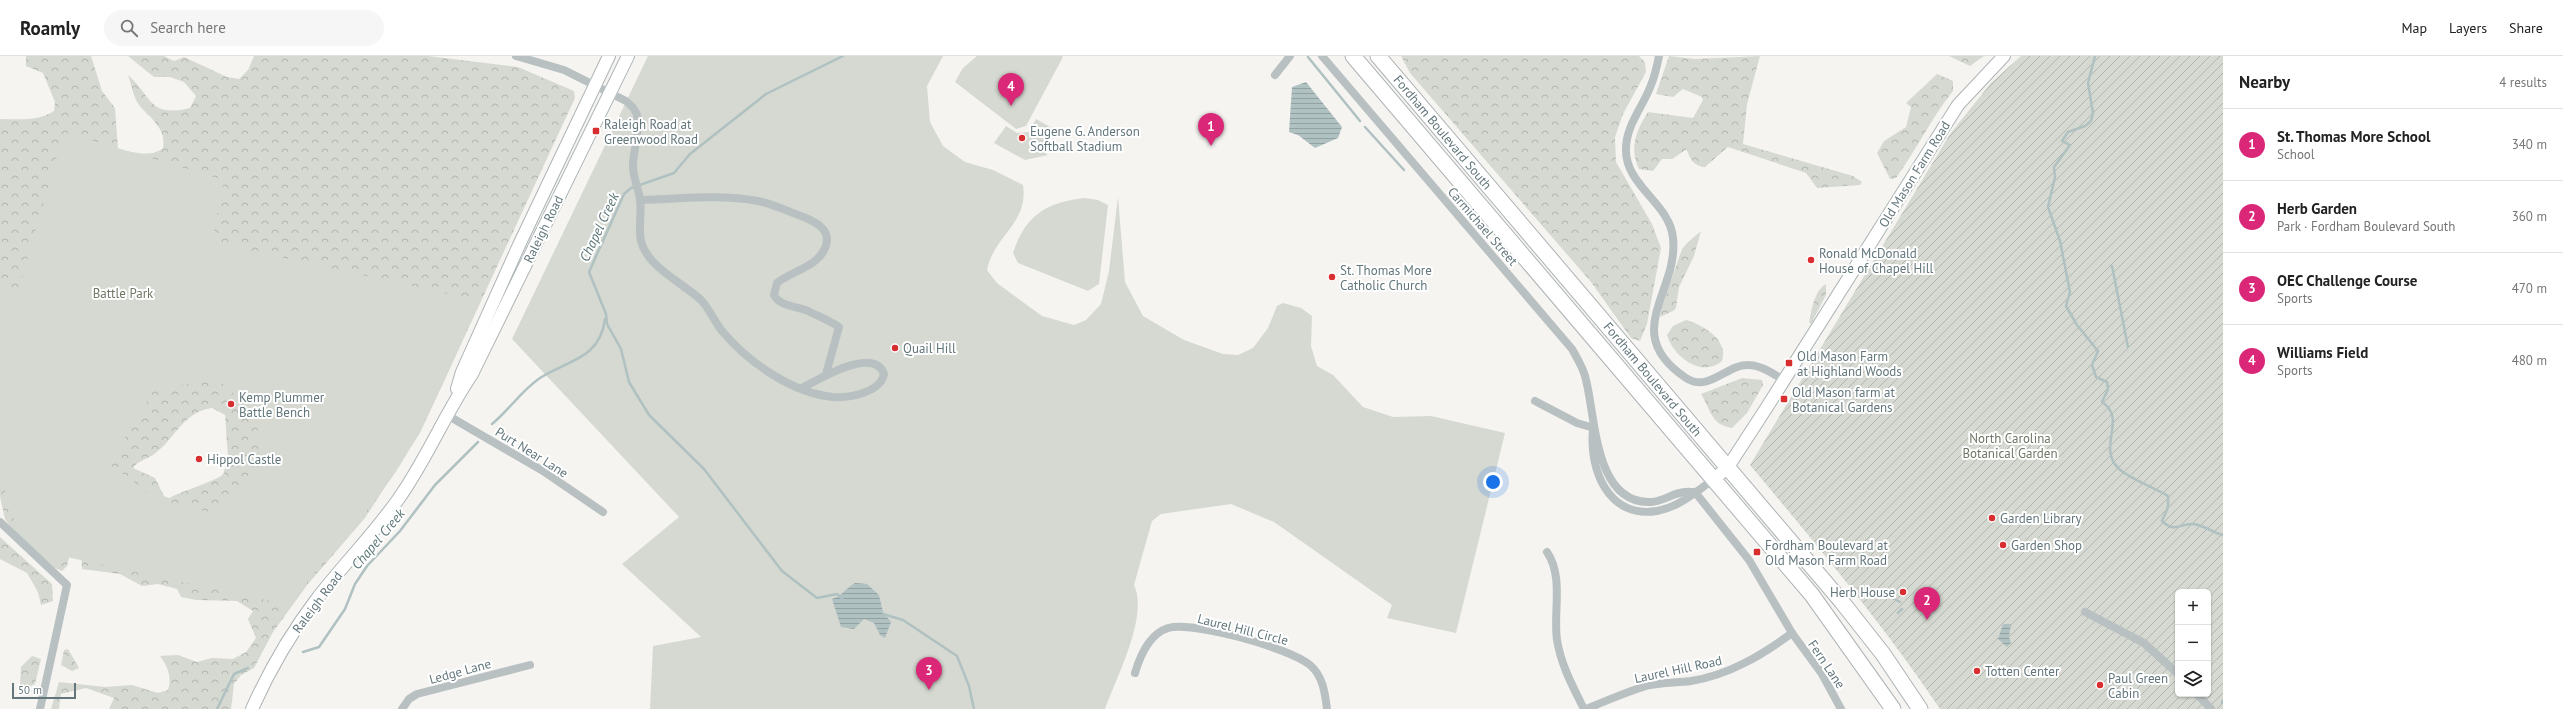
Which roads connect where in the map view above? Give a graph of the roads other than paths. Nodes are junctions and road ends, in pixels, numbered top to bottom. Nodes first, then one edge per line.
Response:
1 (516, 56) edge
2 (609, 56) edge
3 (628, 56) edge
4 (1290, 56) edge
5 (1322, 56) edge
6 (1353, 56) edge
7 (1378, 56) edge
8 (1659, 56) edge
9 (2004, 56) edge
10 (1275, 75) dead end
11 (594, 85) junction
12 (609, 92) junction
13 (640, 200) junction
14 (826, 374) junction
15 (1784, 380) junction
16 (802, 388) junction
17 (454, 400) junction
18 (1536, 401) dead end
19 (447, 415) junction
20 (1594, 428) junction
21 (1728, 467) junction
22 (1713, 480) junction
23 (1695, 492) junction
24 (603, 512) dead end
25 (0, 522) edge
26 (1547, 552) dead end
27 (2085, 612) dead end
28 (1792, 633) junction
29 (530, 665) dead end
30 (2175, 671) edge
31 (1134, 673) dead end
32 (2200, 697) edge
33 (40, 709) edge
34 (252, 709) edge
35 (402, 709) edge
36 (1327, 709) edge
37 (1585, 709) edge
38 (1841, 709) edge
39 (1892, 709) edge
40 (1920, 709) edge
41 (2211, 709) edge

1 - 11 street
2 - 11 main road, Raleigh Road
3 - 12 main road, Raleigh Road
4 - 10 street
5 - 20 street, Carmichael Street
6 - 22 highway, Fordham Boulevard South
7 - 21 highway, Fordham Boulevard South
8 - 15 street
9 - 15 main road, Old Mason Farm Road
11 - 12 street
11 - 17 main road, Raleigh Road
12 - 13 street
12 - 17 main road, Raleigh Road
13 - 14 street
13 - 16 street
14 - 16 street
14 - 16 street
15 - 21 main road, Old Mason Farm Road
17 - 19 main road, Raleigh Road
18 - 20 street
19 - 24 street, Purt Near Lane
19 - 34 main road, Raleigh Road
20 - 23 street, Carmichael Street
21 - 22 main road, Old Mason Farm Road
21 - 40 highway, Fordham Boulevard South
22 - 23 street, Old Mason Farm Road
22 - 39 highway, Fordham Boulevard South
23 - 28 street
25 - 33 street
26 - 37 street
27 - 30 street
28 - 37 street, Laurel Hill Road
28 - 38 street, Fern Lane
29 - 35 street, Ledge Lane
31 - 36 street, Laurel Hill Circle
32 - 41 street

